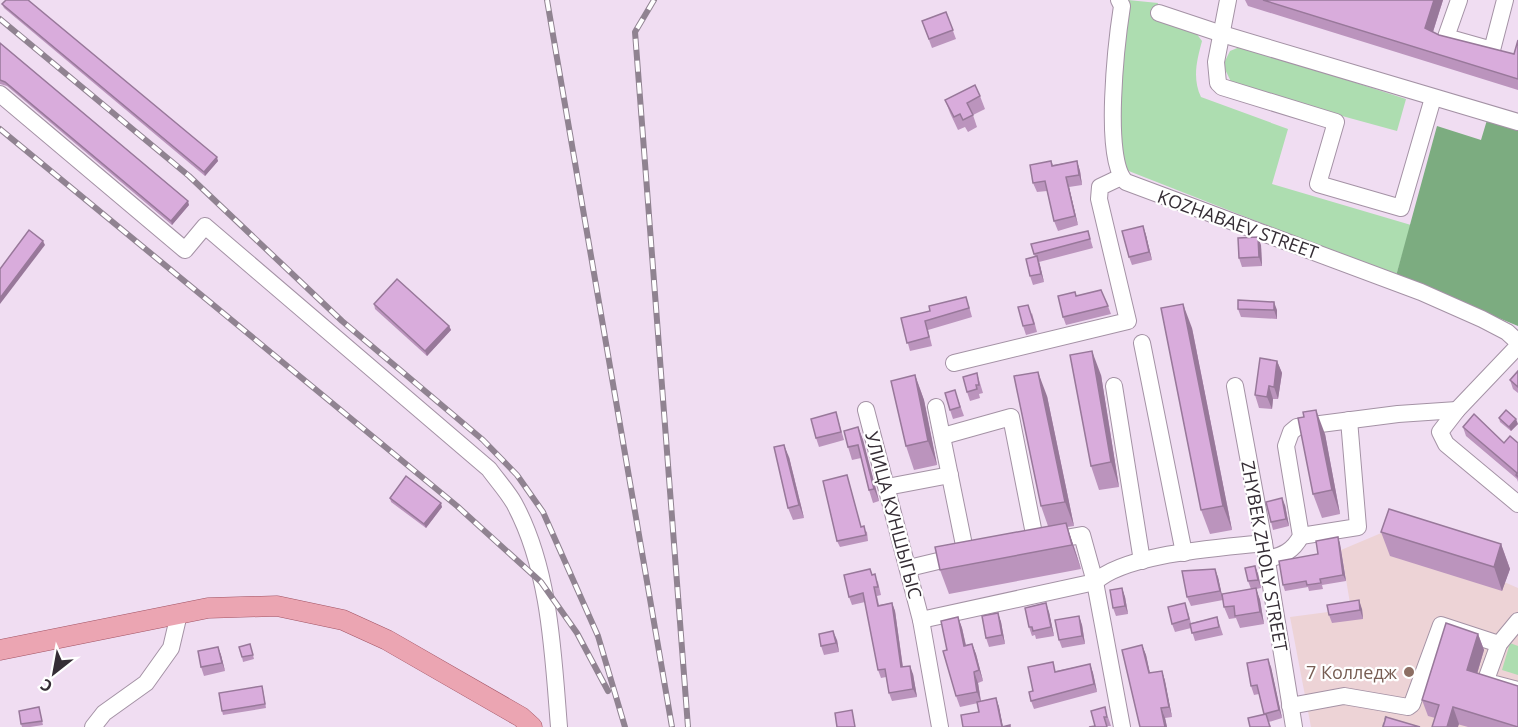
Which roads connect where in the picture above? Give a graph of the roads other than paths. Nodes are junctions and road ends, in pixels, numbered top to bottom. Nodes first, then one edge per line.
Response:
1 (1119, 0) edge
2 (1459, 0) edge
3 (1505, 0) edge
4 (1227, 2) edge
5 (1159, 13) dead end
6 (1221, 34) junction
7 (0, 94) edge
8 (1433, 98) junction
9 (1518, 122) edge
10 (1121, 177) junction
11 (1142, 343) dead end
12 (1518, 344) edge
13 (954, 363) dead end
14 (1114, 386) dead end
15 (1234, 386) dead end
16 (936, 407) dead end
17 (866, 410) dead end
18 (1458, 410) junction
19 (1349, 420) junction
20 (943, 436) junction
21 (950, 475) junction
22 (887, 487) junction
23 (1518, 504) edge
24 (1301, 536) junction
25 (1265, 551) junction
26 (1184, 553) junction
27 (1142, 561) junction
28 (909, 568) junction
29 (1095, 582) junction
30 (921, 620) junction
31 (177, 621) junction
32 (1518, 621) edge
33 (1499, 644) junction
34 (0, 650) edge
35 (1518, 690) edge
36 (1290, 706) junction
37 (93, 727) edge
38 (532, 727) edge
39 (560, 727) edge
40 (940, 727) edge
41 (1122, 727) edge
42 (1294, 727) edge

1 - 10 street
2 - 3 street
4 - 6 street
5 - 6 street
6 - 8 street
6 - 8 street
7 - 39 street
8 - 9 street
10 - 12 street, KOZHABAEV STREET
10 - 13 street
11 - 26 street
12 - 18 street
14 - 27 street
15 - 25 street, ZHYBEK ZHOLY STREET
16 - 20 street
17 - 22 street, УЛИЦА КУНШЫГЫС
18 - 19 street
18 - 23 street
19 - 24 street
19 - 24 street
20 - 21 street
20 - 29 street
21 - 22 street
21 - 28 street
22 - 28 street, УЛИЦА КУНШЫГЫС
24 - 25 street
25 - 26 street
25 - 36 street, ZHYBEK ZHOLY STREET
26 - 27 street
27 - 29 street
28 - 30 street, УЛИЦА КУНШЫГЫС
29 - 30 street
29 - 41 street
30 - 40 street, УЛИЦА КУНШЫГЫС
31 - 34 main road
31 - 37 street
31 - 38 main road
32 - 33 street
33 - 35 street
33 - 36 street
36 - 42 street, ZHYBEK ZHOLY STREET

